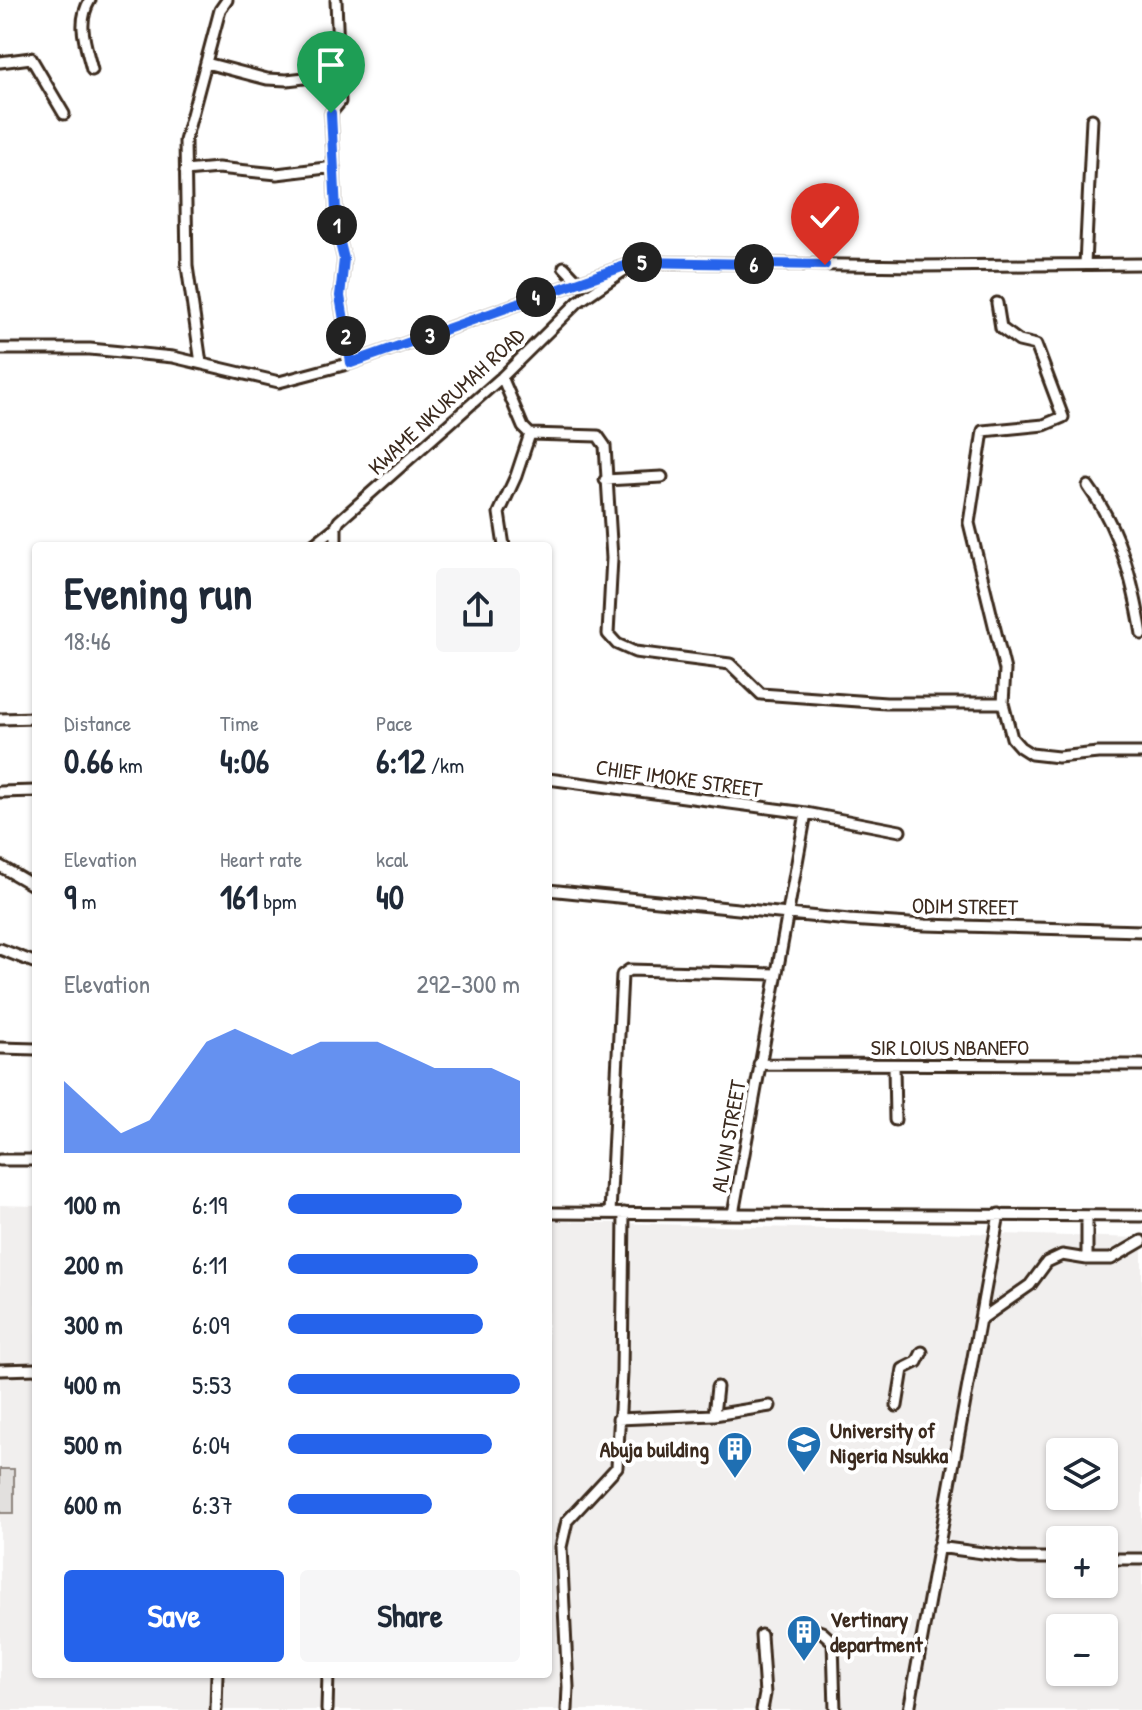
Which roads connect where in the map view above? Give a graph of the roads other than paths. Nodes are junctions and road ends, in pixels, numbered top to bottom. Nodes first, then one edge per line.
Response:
1 (90, 0) edge
2 (227, 0) edge
3 (336, 0) edge
4 (0, 62) edge
5 (206, 63) junction
6 (92, 70) dead end
7 (339, 74) junction
8 (64, 114) dead end
9 (1092, 119) dead end
10 (334, 167) junction
11 (185, 171) junction
12 (636, 262) junction
13 (1085, 264) junction
14 (1142, 264) edge
15 (564, 267) dead end
16 (579, 282) junction
17 (587, 296) junction
18 (997, 303) dead end
19 (0, 349) edge
20 (201, 363) junction
21 (351, 363) junction
22 (502, 377) junction
23 (530, 434) junction
24 (662, 477) dead end
25 (605, 480) junction
26 (1088, 486) dead end
27 (336, 527) junction
28 (317, 542) edge
29 (336, 542) edge
30 (503, 542) edge
31 (1142, 634) edge
32 (1003, 703) junction
33 (32, 718) edge
34 (0, 719) edge
35 (1142, 753) edge
36 (552, 780) edge
37 (32, 791) edge
38 (0, 792) edge
39 (806, 813) junction
40 (900, 831) dead end
41 (0, 866) edge
42 (32, 885) edge
43 (552, 890) edge
44 (788, 915) junction
45 (1142, 931) edge
46 (0, 949) edge
47 (32, 961) edge
48 (776, 974) junction
49 (0, 1048) edge
50 (32, 1049) edge
51 (759, 1064) junction
52 (894, 1065) junction
53 (1142, 1065) edge
54 (895, 1120) dead end
55 (0, 1160) edge
56 (32, 1160) edge
57 (552, 1213) edge
58 (610, 1213) junction
59 (624, 1213) junction
60 (733, 1214) junction
61 (999, 1214) junction
62 (1087, 1216) junction
63 (1142, 1216) edge
64 (1142, 1241) edge
65 (1087, 1259) junction
66 (980, 1320) junction
67 (922, 1352) dead end
68 (32, 1369) edge
69 (0, 1370) edge
70 (717, 1387) dead end
71 (770, 1406) dead end
72 (897, 1406) dead end
73 (714, 1415) junction
74 (618, 1419) junction
75 (938, 1547) junction
76 (1046, 1558) edge
77 (1118, 1559) edge
78 (1142, 1559) edge
79 (798, 1624) dead end
80 (761, 1635) dead end
81 (217, 1678) edge
82 (328, 1678) edge
83 (216, 1710) edge
84 (327, 1710) edge
85 (567, 1710) edge
86 (762, 1710) edge
87 (835, 1710) edge
88 (909, 1710) edge

1 - 6 street
2 - 5 street
3 - 7 street
4 - 8 street
5 - 7 street
5 - 11 street
7 - 10 street
9 - 13 street
10 - 11 street
10 - 21 street
11 - 20 street
12 - 13 street
12 - 16 street
12 - 17 street, KWAME NKURUMAH ROAD
13 - 14 street
15 - 16 street
16 - 17 street
16 - 21 street
17 - 22 street, KWAME NKURUMAH ROAD
18 - 32 street
19 - 20 street
20 - 21 street
22 - 23 street
22 - 27 street, KWAME NKURUMAH ROAD
23 - 25 street
23 - 30 street
24 - 25 street
25 - 32 street
26 - 31 street
27 - 28 street, KWAME NKURUMAH ROAD
27 - 29 street
32 - 35 street
33 - 34 street
36 - 39 street, CHIEF IMOKE STREET
37 - 38 street
39 - 40 street, CHIEF IMOKE STREET
39 - 44 street, ALVIN STREET
41 - 42 street
43 - 44 street, ODIM STREET
44 - 45 street, ODIM STREET
44 - 48 street, ALVIN STREET
46 - 47 street
48 - 51 street, ALVIN STREET
48 - 58 street
49 - 50 street
51 - 52 street, SIR LOIUS NBANEFO
51 - 60 street, ALVIN STREET
52 - 53 street, SIR LOIUS NBANEFO
52 - 54 street
55 - 56 street
57 - 58 street
58 - 59 street
59 - 60 street
59 - 74 street
60 - 61 street
61 - 62 street
61 - 66 street
62 - 63 street
62 - 65 street
64 - 65 street
65 - 66 street
66 - 75 street
67 - 72 street
68 - 69 street
70 - 73 street
71 - 73 street
73 - 74 street
74 - 85 street
75 - 76 street
75 - 88 street
77 - 78 street
79 - 87 street
80 - 86 street
81 - 83 street
82 - 84 street

